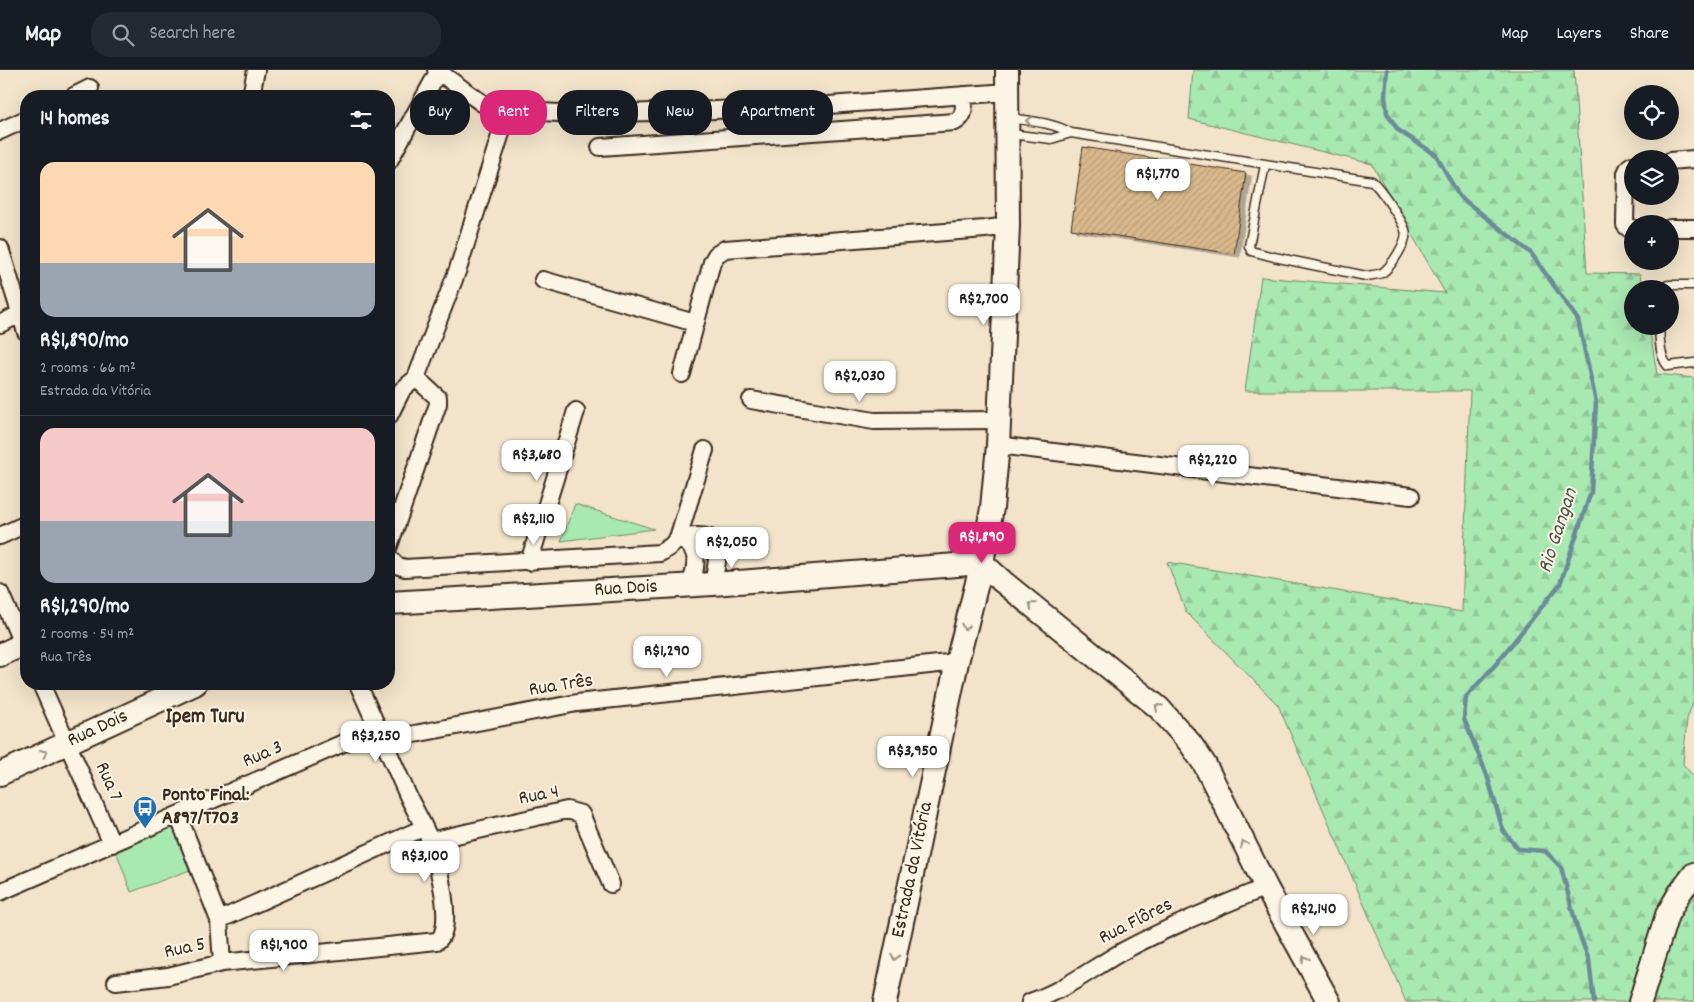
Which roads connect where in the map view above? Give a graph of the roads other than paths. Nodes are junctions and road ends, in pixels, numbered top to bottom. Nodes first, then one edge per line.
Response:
1 (256, 70) edge
2 (437, 71) edge
3 (1007, 81) edge
4 (90, 88) dead end
5 (86, 90) edge
6 (252, 90) edge
7 (963, 95) junction
8 (20, 122) edge
9 (1008, 126) junction
10 (0, 131) edge
11 (1071, 133) junction
12 (499, 135) edge
13 (600, 147) dead end
14 (395, 150) edge
15 (1694, 159) edge
16 (1679, 160) edge
17 (1265, 165) junction
18 (1008, 226) junction
19 (1679, 228) edge
20 (1694, 228) edge
21 (0, 248) edge
22 (544, 280) dead end
23 (1679, 285) edge
24 (1694, 285) edge
25 (20, 301) edge
26 (20, 314) edge
27 (695, 323) junction
28 (0, 324) edge
29 (1660, 335) edge
30 (1694, 364) edge
31 (682, 374) dead end
32 (416, 378) junction
33 (751, 400) dead end
34 (395, 404) edge
35 (576, 411) dead end
36 (999, 420) junction
37 (998, 445) junction
38 (706, 450) dead end
39 (1411, 496) dead end
40 (20, 527) edge
41 (395, 529) edge
42 (0, 536) edge
43 (678, 538) junction
44 (529, 562) junction
45 (982, 563) junction
46 (395, 564) edge
47 (1003, 582) junction
48 (702, 585) junction
49 (974, 590) junction
50 (0, 593) edge
51 (395, 603) edge
52 (20, 635) edge
53 (20, 648) edge
54 (0, 655) edge
55 (957, 662) junction
56 (44, 690) edge
57 (182, 690) edge
58 (361, 690) edge
59 (381, 734) junction
60 (67, 743) junction
61 (0, 774) edge
62 (178, 815) junction
63 (427, 835) junction
64 (112, 844) junction
65 (1694, 874) edge
66 (610, 884) dead end
67 (1266, 887) junction
68 (0, 892) edge
69 (219, 920) junction
70 (222, 963) junction
71 (116, 982) dead end
72 (885, 1002) edge
73 (1030, 1002) edge
74 (1329, 1002) edge
75 (1640, 1002) edge

1 - 6 street
2 - 7 street
2 - 14 street
3 - 7 street
3 - 9 main road, Estrada da Vitória
4 - 5 street
7 - 13 street
8 - 10 street
11 -> 9 lane
9 - 11 lane
9 - 18 main road, Estrada da Vitória
11 - 17 lane
12 - 32 street
15 - 16 street
17 - 17 lane
18 - 27 street
18 - 36 main road, Estrada da Vitória
19 - 20 street
21 - 25 street
22 - 27 street
23 - 24 lane
26 - 28 street
27 - 31 street
29 - 30 lane
32 - 34 street
32 - 41 street
33 - 36 street
35 - 44 street
36 - 37 main road, Estrada da Vitória
37 - 39 street
37 - 45 main road, Estrada da Vitória
38 - 43 street
40 - 42 street
43 - 44 street
43 - 48 street
43 - 48 street
44 - 46 street
45 - 47 main road
45 - 48 main road, Rua Dois
45 - 49 main road, Estrada da Vitória
47 - 49 main road
67 -> 47 main road
48 - 51 main road, Rua Dois
49 -> 55 main road, Estrada da Vitória
50 - 52 street
53 - 54 main road
55 - 59 street, Rua Três
55 -> 72 main road, Estrada da Vitória
56 - 60 street, Rua 7
57 - 60 main road, Rua Dois
58 - 59 street
59 - 62 street, Rua 3
59 - 63 street
61 -> 60 main road, Rua Dois
60 - 64 street, Rua 7
62 - 64 street, Rua 3
62 - 69 street
63 - 66 street, Rua 4
63 - 69 street, Rua 4
63 - 70 street, Rua 5
64 - 68 street, Rua 3
65 - 75 main road
67 - 73 street, Rua Flôres
74 -> 67 main road
69 - 70 street
70 - 71 street, Rua 5

